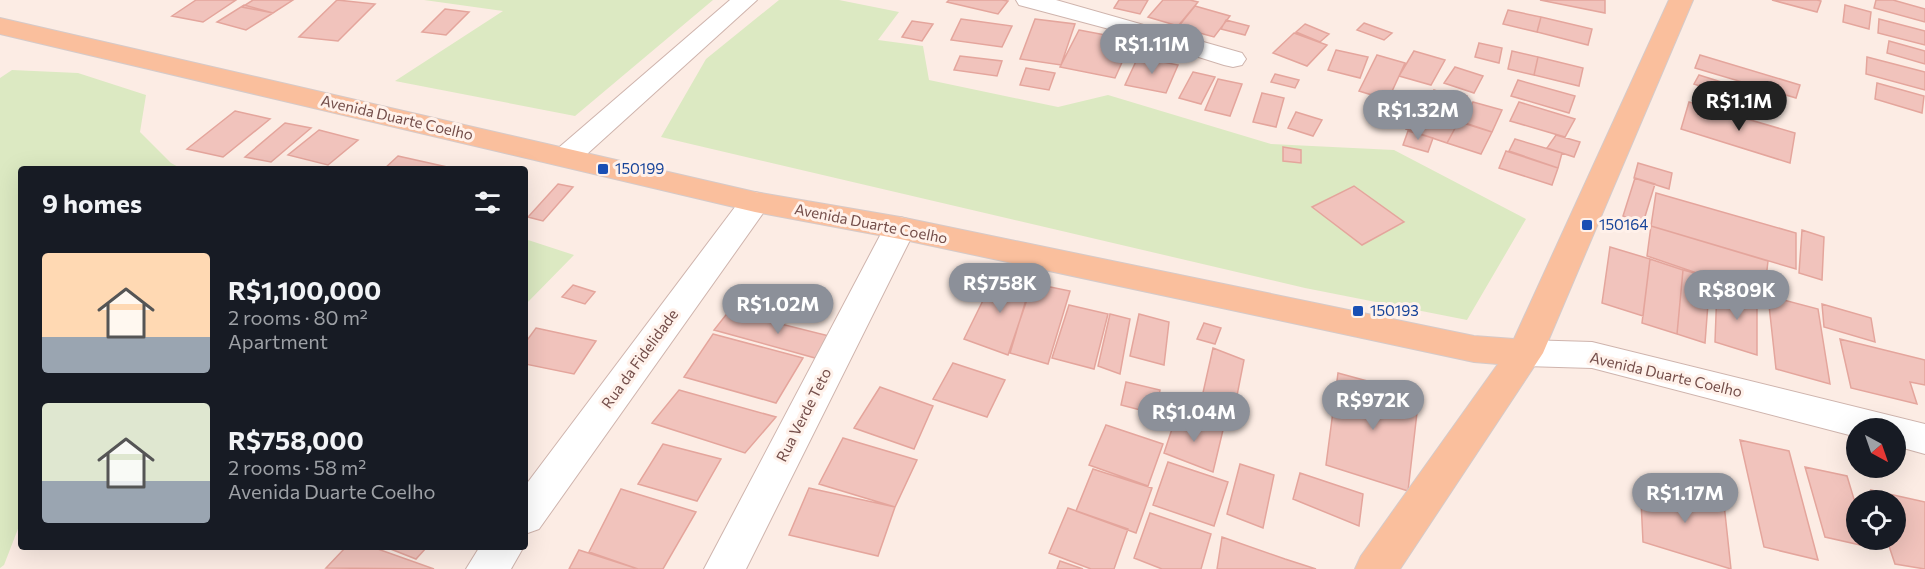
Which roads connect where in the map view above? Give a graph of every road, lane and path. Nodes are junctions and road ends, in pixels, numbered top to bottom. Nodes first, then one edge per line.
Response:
1 (744, 0) edge
2 (1028, 0) edge
3 (1681, 0) edge
4 (0, 26) edge
5 (1233, 59) dead end
6 (566, 157) junction
7 (755, 202) junction
8 (900, 228) junction
9 (1525, 353) junction
10 (1846, 419) edge
11 (1906, 434) edge
12 (1925, 439) edge
13 (528, 513) edge
14 (501, 550) edge
15 (487, 569) edge
16 (725, 569) edge
17 (1376, 569) edge

1 - 6 street
2 - 5 street
3 - 9 main road
4 - 6 main road, Avenida Duarte Coelho
6 - 7 main road, Avenida Duarte Coelho
7 - 8 main road, Avenida Duarte Coelho
7 - 13 street, Rua da Fidelidade
8 - 9 main road, Avenida Duarte Coelho
8 - 16 street, Rua Verde Teto
9 - 10 street, Avenida Duarte Coelho
9 - 17 main road
11 - 12 street
14 - 15 street

